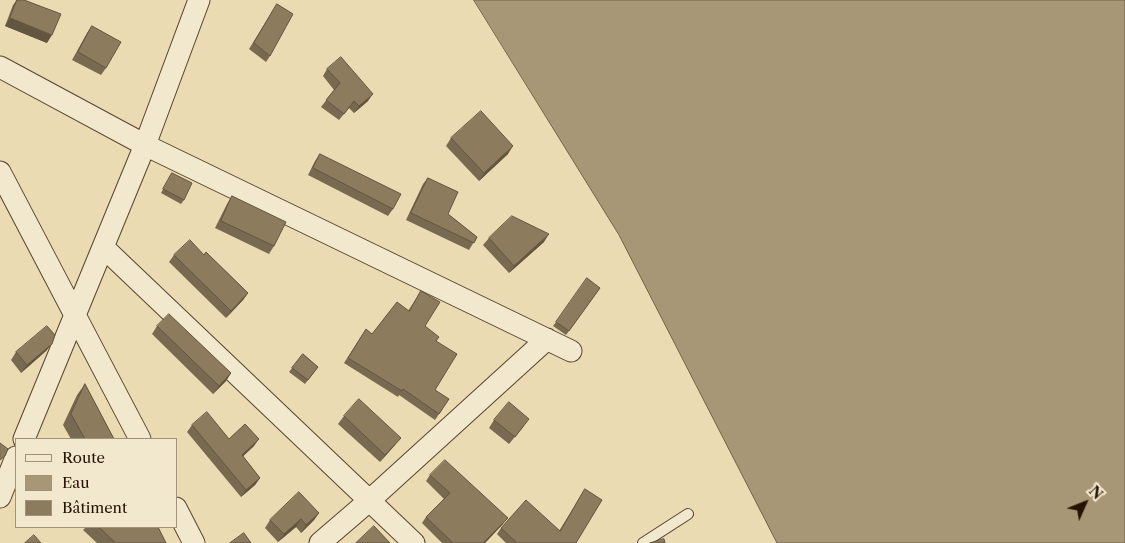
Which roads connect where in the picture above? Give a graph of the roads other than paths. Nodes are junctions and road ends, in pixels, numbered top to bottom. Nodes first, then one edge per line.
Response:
1 (199, 0) edge
2 (0, 68) edge
3 (145, 145) junction
4 (0, 172) edge
5 (103, 247) junction
6 (75, 315) junction
7 (547, 339) junction
8 (571, 351) dead end
9 (24, 438) edge
10 (139, 438) edge
11 (15, 460) edge
12 (0, 497) edge
13 (370, 500) junction
14 (178, 512) edge
15 (688, 514) dead end
16 (194, 543) edge
17 (320, 543) edge
18 (414, 543) edge
19 (643, 543) edge

1 - 3 street
2 - 3 street
3 - 5 street
3 - 7 street
4 - 6 street
5 - 6 street
5 - 13 street
6 - 9 street
6 - 10 street
7 - 8 street
7 - 13 street
11 - 12 street
13 - 17 street
13 - 18 street
14 - 16 street
15 - 19 lane

